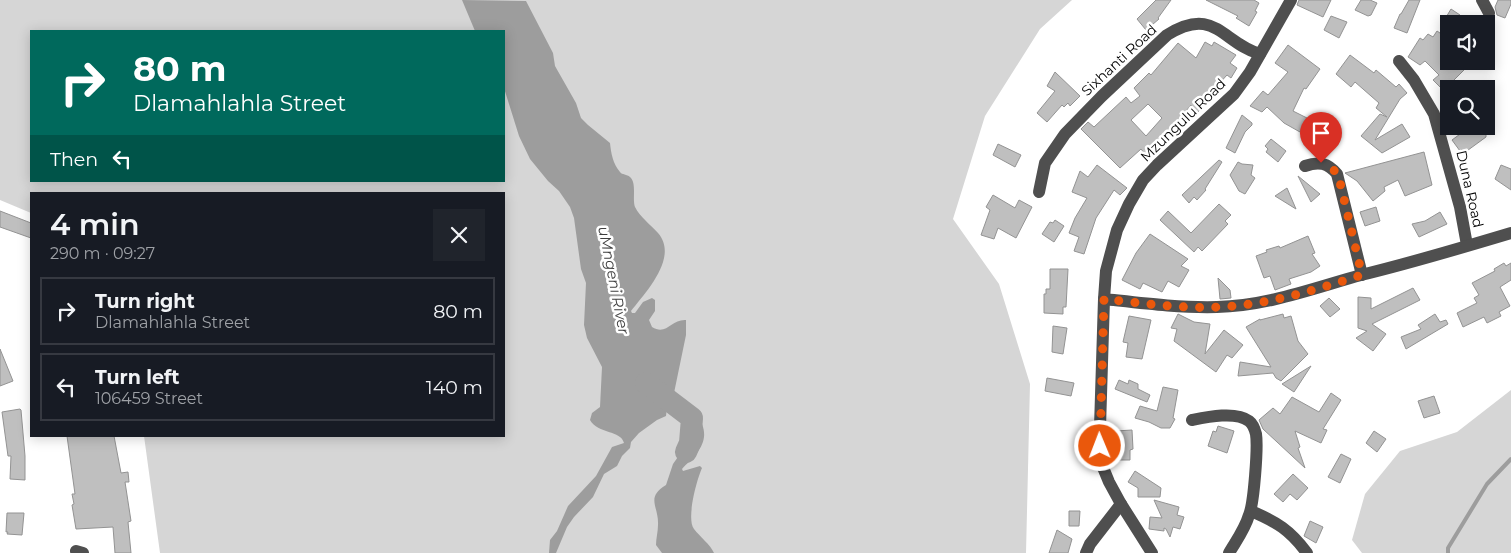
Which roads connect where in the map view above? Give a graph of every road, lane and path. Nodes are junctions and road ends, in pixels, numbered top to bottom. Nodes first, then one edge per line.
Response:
1 (1291, 0) edge
2 (1482, 0) edge
3 (1489, 13) dead end
4 (1260, 54) junction
5 (1399, 61) dead end
6 (1305, 166) dead end
7 (1040, 192) dead end
8 (1511, 233) edge
9 (1467, 246) junction
10 (1362, 275) junction
11 (1104, 299) junction
12 (1192, 420) dead end
13 (1121, 504) junction
14 (1251, 511) junction
15 (1086, 553) edge
16 (1152, 553) edge
17 (1229, 553) edge
18 (1306, 553) edge

1 - 4 street, Mzungulu Road
2 - 3 street
4 - 7 street, Sixhanti Road
4 - 11 street, Mzungulu Road
5 - 9 street, Duna Road
6 - 10 street
8 - 9 street
9 - 10 street
10 - 11 street
11 - 13 street, Mzungulu Road
12 - 14 street
13 - 15 street
13 - 16 street, Mzungulu Road
14 - 17 street
14 - 18 street

